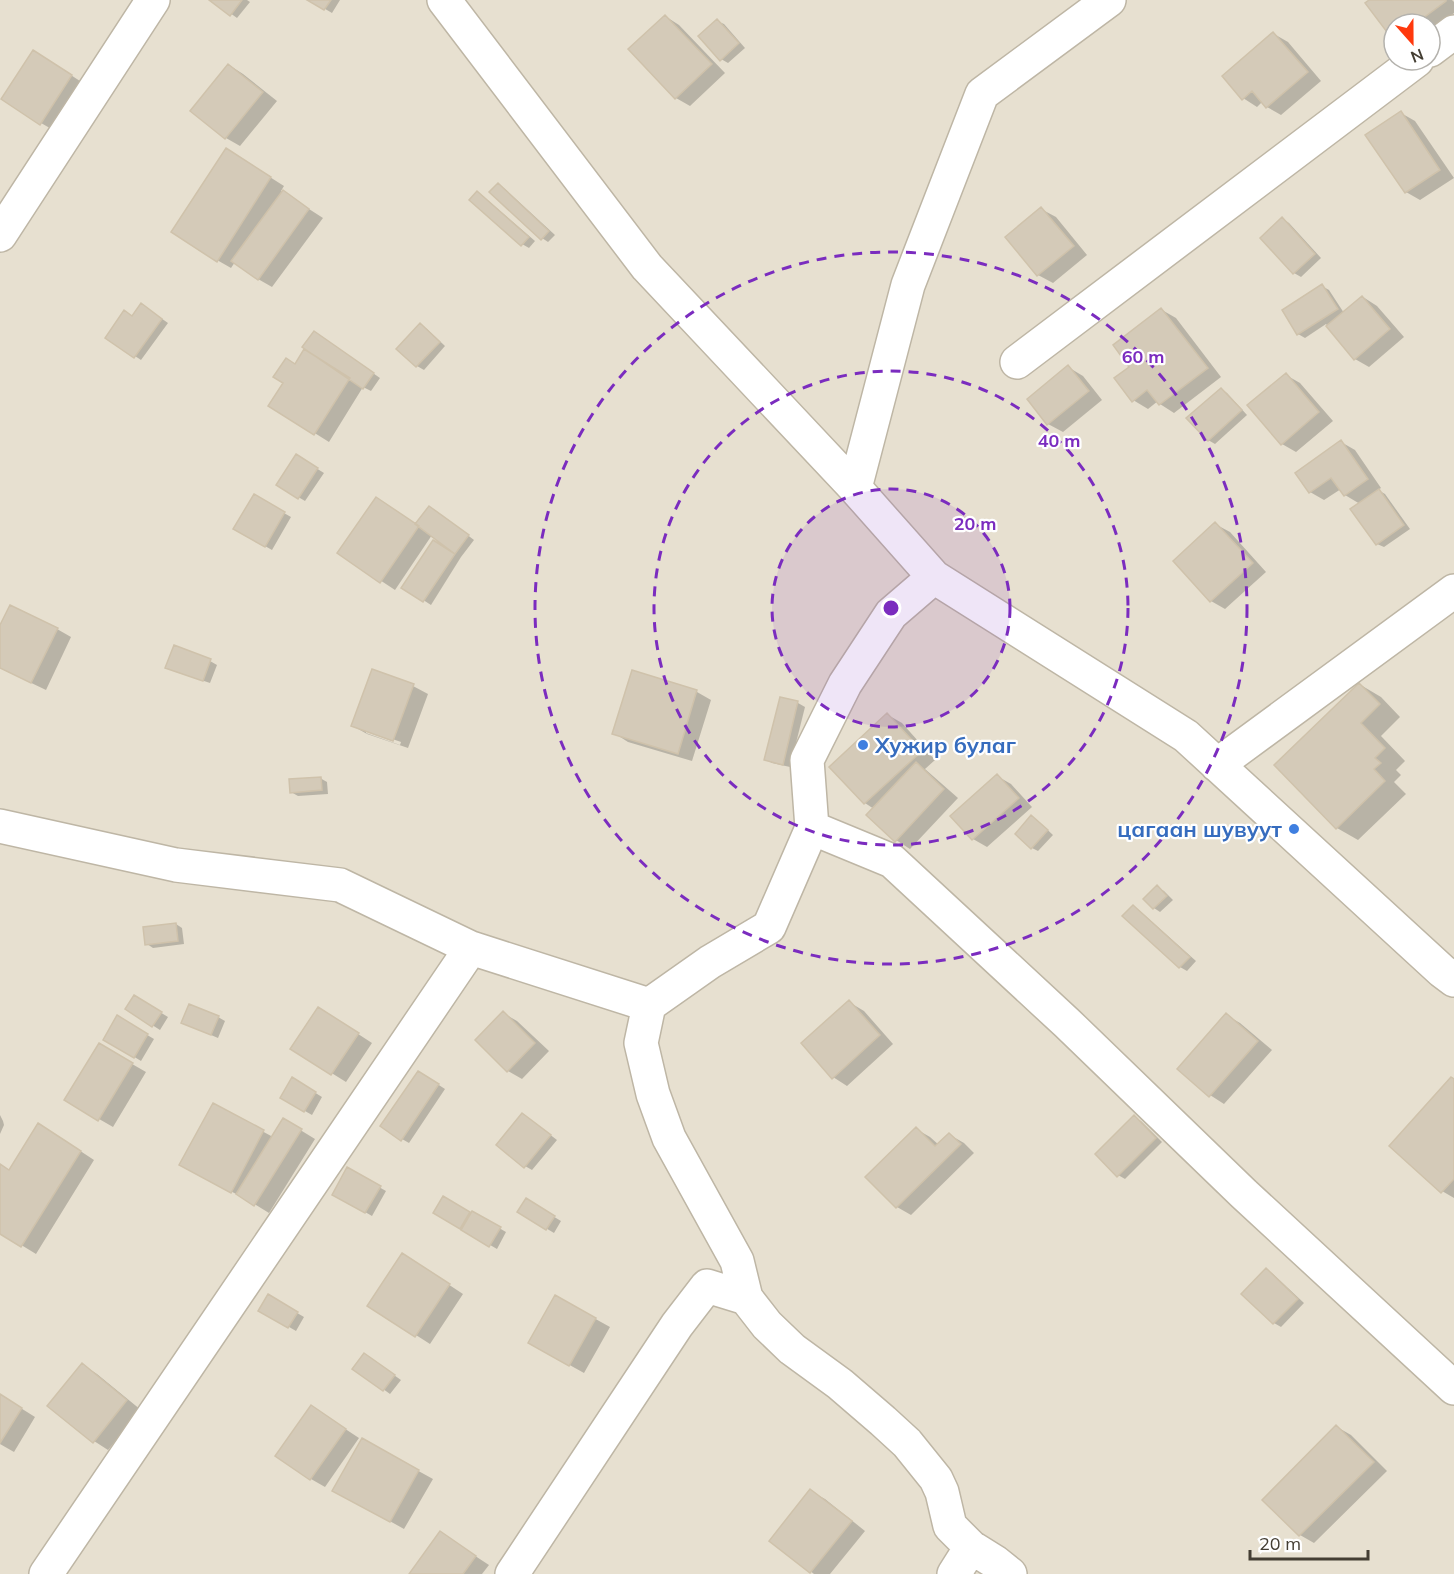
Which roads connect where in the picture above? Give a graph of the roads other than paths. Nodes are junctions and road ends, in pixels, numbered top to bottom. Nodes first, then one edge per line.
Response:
1 (153, 0) edge
2 (444, 0) edge
3 (1109, 0) edge
4 (1401, 72) edge
5 (0, 235) edge
6 (1017, 362) dead end
7 (855, 488) junction
8 (934, 577) junction
9 (1454, 591) edge
10 (1217, 765) junction
11 (0, 826) edge
12 (812, 828) junction
13 (471, 948) junction
14 (1454, 980) edge
15 (649, 1005) junction
16 (746, 1298) junction
17 (1454, 1388) edge
18 (971, 1547) junction
19 (46, 1574) edge
20 (512, 1574) edge
21 (954, 1574) edge
22 (1010, 1574) edge

1 - 5 street
2 - 7 street
3 - 7 street
4 - 6 street
7 - 8 street
8 - 10 street
8 - 12 street
9 - 10 street
10 - 14 street
11 - 13 street
12 - 15 street
12 - 17 street
13 - 15 street
13 - 19 street
15 - 16 street
16 - 18 street
16 - 20 street
18 - 21 street
18 - 22 street

